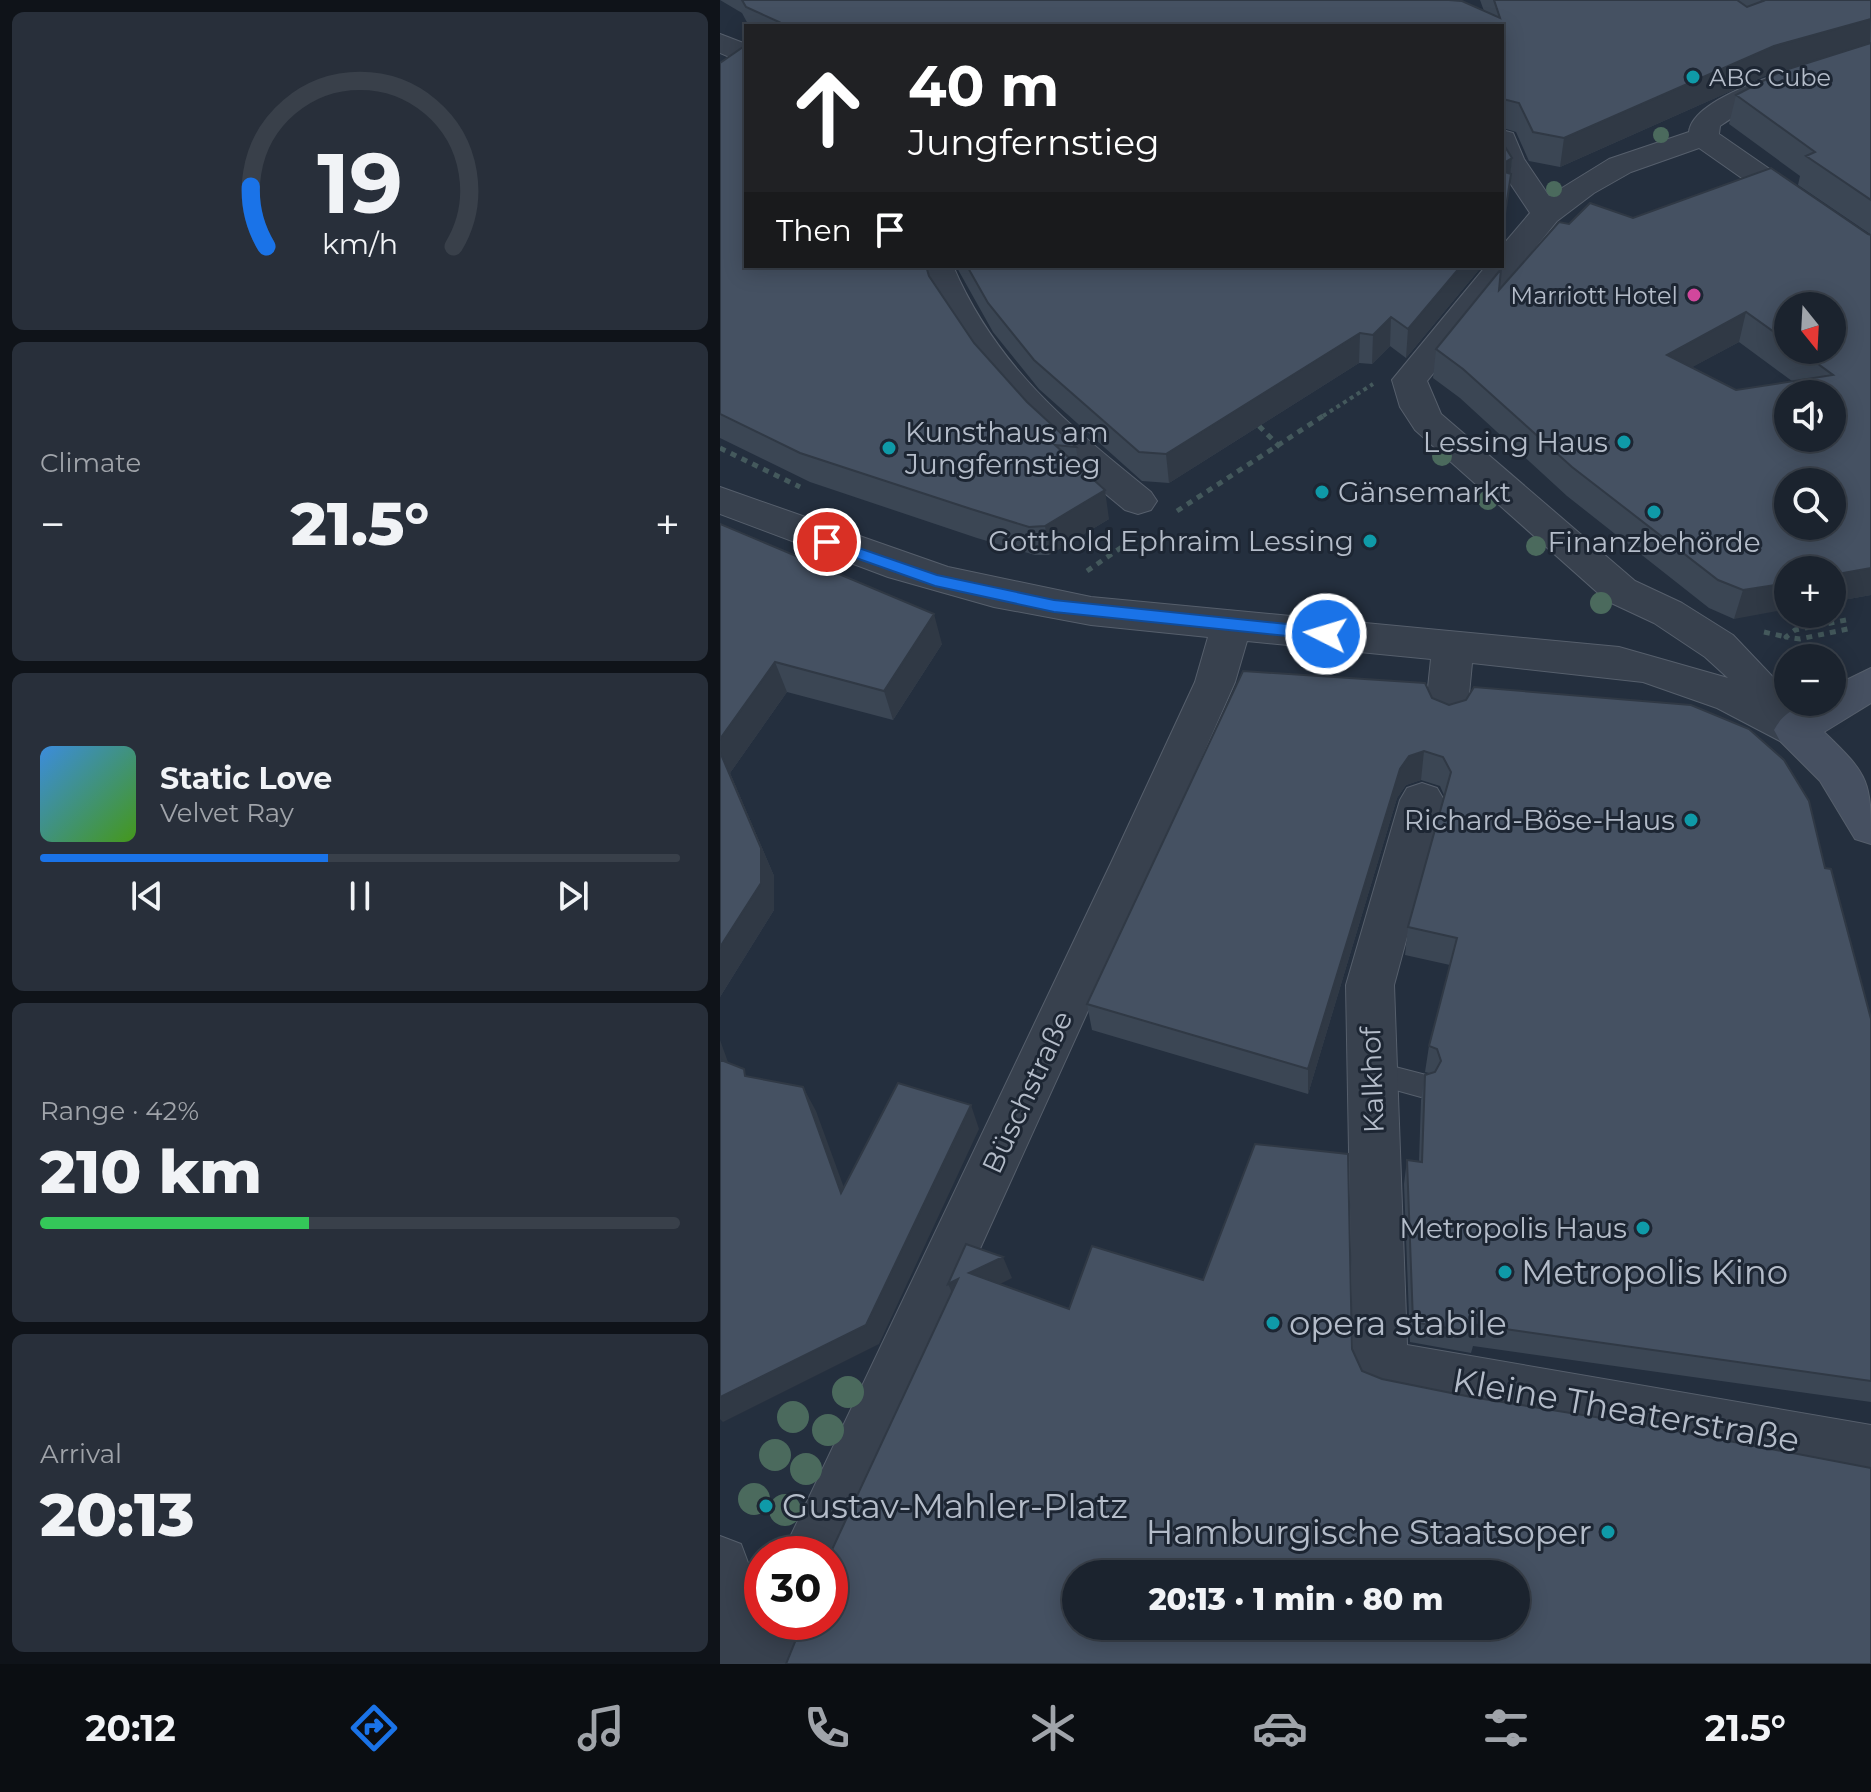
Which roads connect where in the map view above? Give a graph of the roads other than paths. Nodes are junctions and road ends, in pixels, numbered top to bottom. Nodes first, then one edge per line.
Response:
1 (720, 42) edge
2 (744, 54) edge
3 (1871, 57) edge
4 (1704, 137) junction
5 (1504, 152) edge
6 (1566, 208) junction
7 (1871, 254) edge
8 (938, 268) edge
9 (720, 500) edge
10 (1138, 501) dead end
11 (1231, 625) junction
12 (1453, 646) junction
13 (1871, 683) edge
14 (1446, 716) edge
15 (1795, 730) junction
16 (1422, 800) dead end
17 (1871, 826) edge
18 (1372, 1073) junction
19 (1421, 1085) edge
20 (1380, 1368) joint
21 (1871, 1453) edge
22 (819, 1536) edge
23 (720, 1565) edge
24 (773, 1640) edge
25 (748, 1664) edge
26 (762, 1664) edge

1 - 2 street
3 - 4 street
4 - 6 street
4 - 7 street
5 - 6 street
6 - 15 street
8 - 10 street
9 - 11 street
11 - 12 street
11 - 22 street, Büschstraße
12 - 14 street
12 - 15 street
13 - 15 street
15 - 17 street
16 - 18 street, Kalkhof
18 - 19 lane
18 - 20 street, Kalkhof
20 - 21 street, Kleine Theaterstraße
23 - 25 street
24 - 26 street

